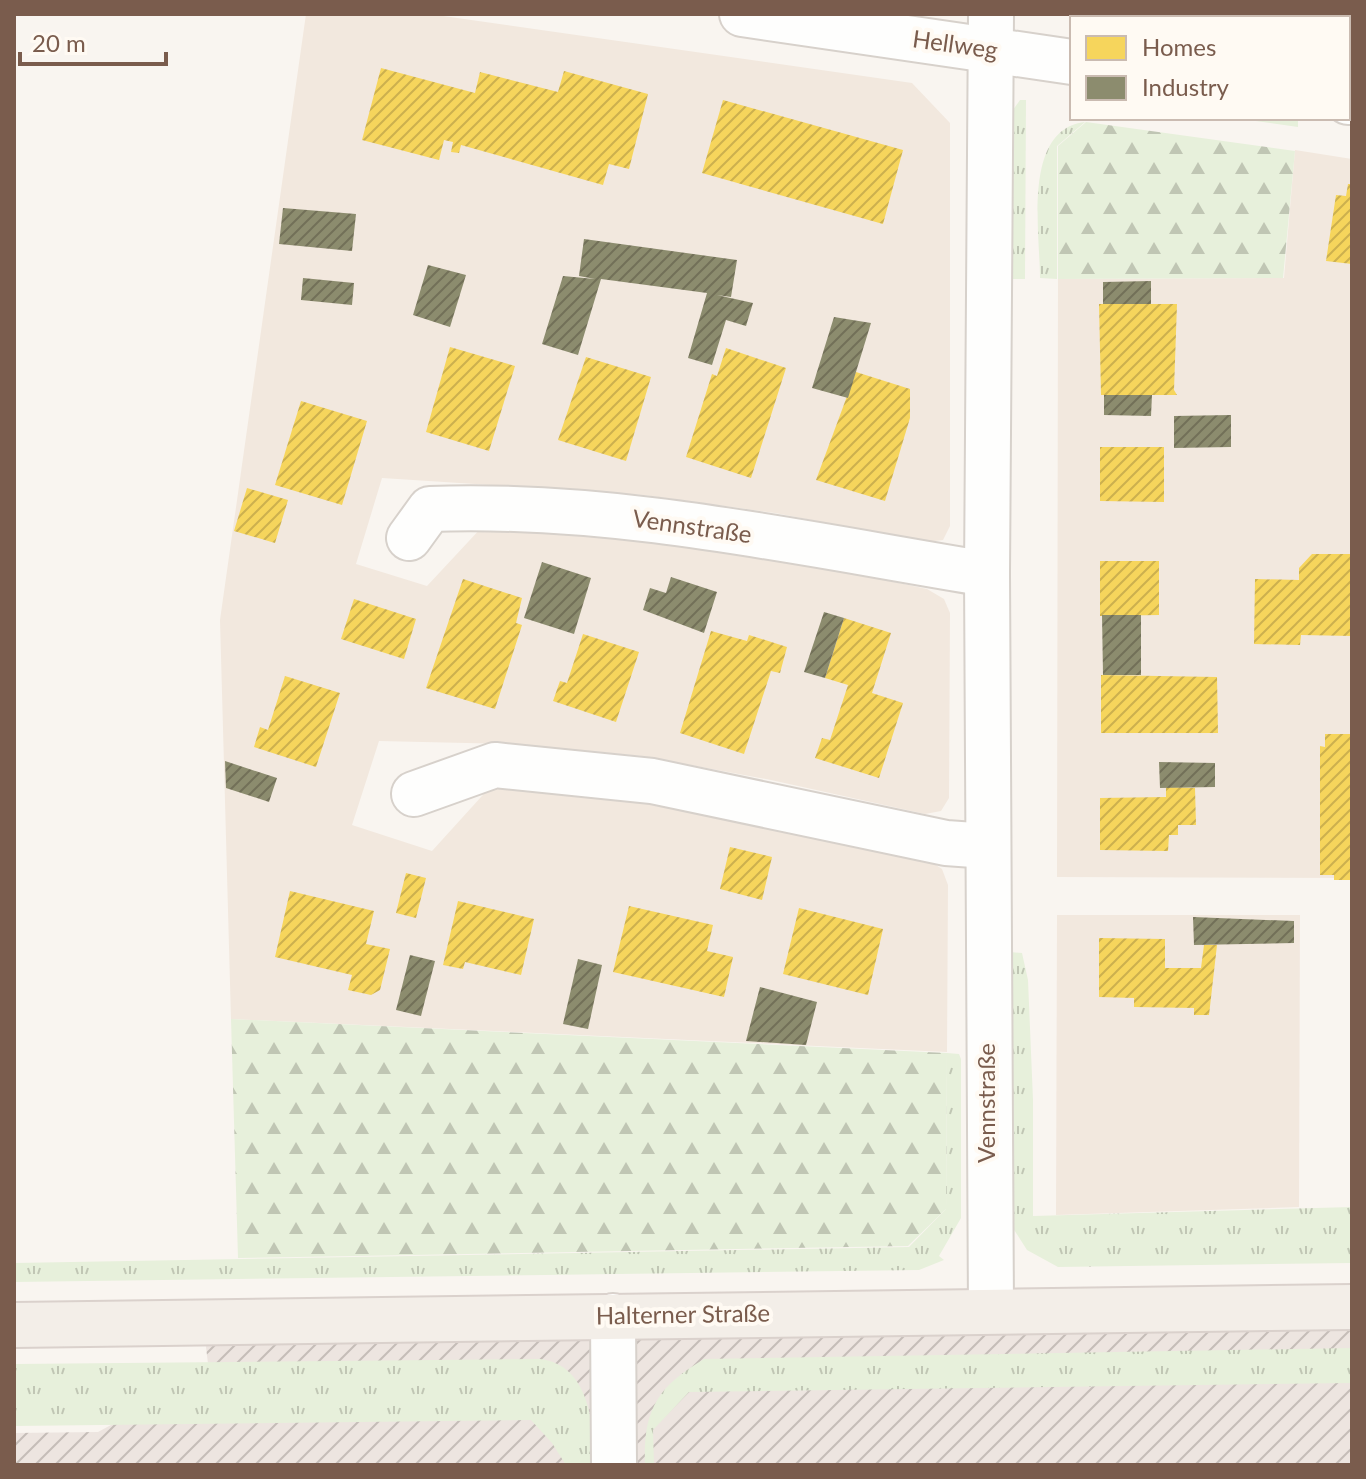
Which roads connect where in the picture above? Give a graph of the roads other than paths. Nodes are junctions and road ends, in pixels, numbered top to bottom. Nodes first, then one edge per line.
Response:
1 (742, 14) edge
2 (991, 32) edge
3 (1070, 61) edge
4 (409, 538) dead end
5 (987, 574) junction
6 (414, 794) dead end
7 (988, 846) junction
8 (1352, 1307) edge
9 (991, 1311) junction
10 (613, 1316) junction
11 (14, 1325) edge
12 (614, 1465) edge

1 - 2 street, Hellweg
2 - 3 street, Hellweg
2 - 5 street, Vennstraße
4 - 5 street, Vennstraße
5 - 7 street, Vennstraße
6 - 7 street
7 - 9 street, Vennstraße
8 - 9 main road, Halterner Straße
9 - 10 main road, Halterner Straße
10 - 11 main road, Halterner Straße
10 - 12 street

